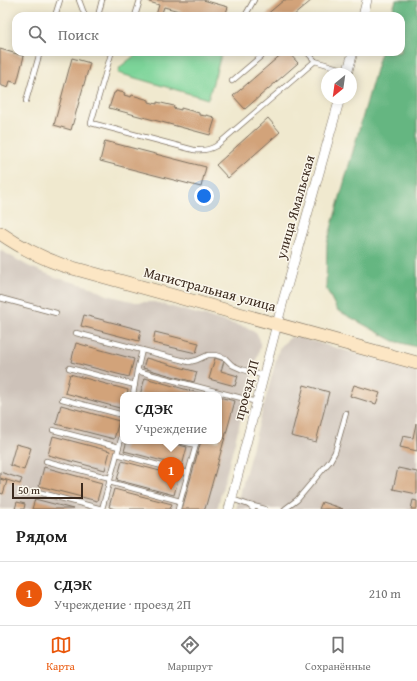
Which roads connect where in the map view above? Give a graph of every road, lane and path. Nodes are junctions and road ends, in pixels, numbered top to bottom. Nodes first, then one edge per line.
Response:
1 (60, 0) edge
2 (78, 0) edge
3 (102, 0) edge
4 (140, 0) edge
5 (254, 0) edge
6 (368, 0) edge
7 (56, 12) edge
8 (83, 12) edge
9 (99, 12) edge
10 (136, 12) edge
11 (247, 12) edge
12 (364, 12) edge
13 (39, 56) edge
14 (110, 56) edge
15 (260, 56) edge
16 (311, 56) edge
17 (352, 56) edge
18 (315, 61) junction
19 (336, 68) edge
20 (349, 68) edge
21 (232, 81) dead end
22 (26, 101) dead end
23 (338, 104) edge
24 (0, 233) edge
25 (0, 299) edge
26 (56, 313) dead end
27 (277, 324) junction
28 (76, 333) dead end
29 (142, 350) junction
30 (417, 363) edge
31 (69, 368) dead end
32 (137, 371) junction
33 (264, 376) junction
34 (135, 385) junction
35 (134, 392) edge
36 (207, 392) edge
37 (222, 395) edge
38 (62, 399) dead end
39 (257, 402) junction
40 (346, 413) dead end
41 (120, 414) edge
42 (53, 430) dead end
43 (120, 443) edge
44 (196, 444) edge
45 (119, 447) junction
46 (117, 454) junction
47 (46, 461) dead end
48 (188, 473) junction
49 (110, 480) junction
50 (38, 492) dead end
51 (232, 499) junction
52 (180, 501) junction
53 (249, 505) junction
54 (178, 509) edge
55 (229, 509) edge
56 (253, 509) edge
57 (265, 509) edge
58 (286, 509) edge

1 - 7 lane
2 - 8 lane
3 - 9 lane
4 - 10 lane
5 - 11 lane
6 - 12 street
13 - 22 lane
14 - 18 lane
15 - 21 lane
16 - 18 lane
17 - 20 street
18 - 19 lane
23 - 27 street, улица Ямальская
24 - 27 main road, Магистральная улица
25 - 26 lane
27 - 30 main road, Магистральная улица
27 - 33 street, проезд 2П
28 - 29 lane
29 - 32 lane
29 - 33 lane
31 - 34 lane
32 - 34 lane
32 - 36 lane
33 - 39 street, проезд 2П
34 - 35 lane
37 - 39 lane
38 - 41 lane
39 - 51 street, проезд 2П
40 - 58 lane
42 - 45 lane
43 - 45 lane
44 - 48 lane
45 - 46 lane
46 - 48 lane
46 - 49 lane
47 - 49 lane
48 - 52 lane
49 - 50 lane
49 - 52 lane
51 - 53 lane
51 - 55 street, проезд 2П
52 - 54 lane
53 - 56 lane
53 - 57 lane

